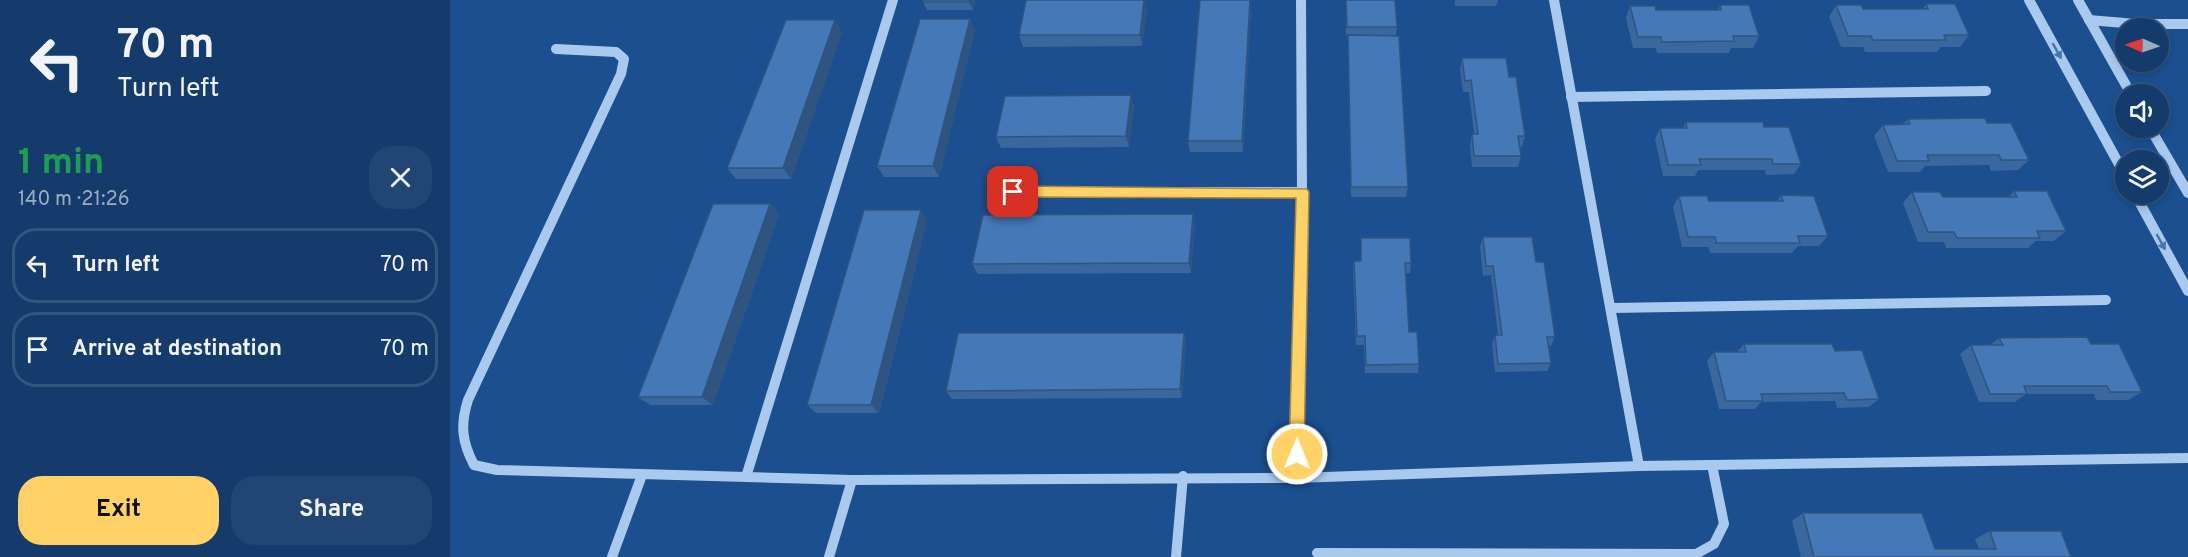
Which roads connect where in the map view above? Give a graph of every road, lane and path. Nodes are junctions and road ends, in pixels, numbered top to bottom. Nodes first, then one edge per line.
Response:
1 (893, 0) edge
2 (1301, 0) edge
3 (1554, 0) edge
4 (2029, 0) edge
5 (2078, 0) edge
6 (2089, 20) junction
7 (2188, 24) edge
8 (556, 49) dead end
9 (2125, 84) edge
10 (1986, 92) dead end
11 (1572, 97) junction
12 (2156, 138) edge
13 (2115, 157) edge
14 (1013, 192) dead end
15 (1302, 192) junction
16 (2188, 194) edge
17 (2140, 204) edge
18 (2188, 291) edge
19 (2106, 300) dead end
20 (1611, 308) junction
21 (2188, 458) edge
22 (1712, 465) junction
23 (1639, 466) junction
24 (642, 475) junction
25 (1183, 476) junction
26 (746, 477) junction
27 (1296, 478) junction
28 (852, 480) junction
29 (1317, 553) dead end
30 (612, 557) edge
31 (829, 557) edge
32 (1176, 557) edge

1 - 26 street
2 - 15 street
3 - 11 street
4 -> 13 street
5 - 6 street
6 - 7 street
6 - 9 street
8 - 24 street
10 - 11 street
11 - 20 street
12 - 16 street
14 - 15 street
15 - 27 street
17 -> 18 street
19 - 20 street
20 - 23 street
21 - 22 street
22 - 23 street
22 - 29 street
23 - 27 street
24 - 26 street
24 - 30 street
25 - 27 street
25 - 28 street
25 - 32 street
26 - 28 street
28 - 31 street

